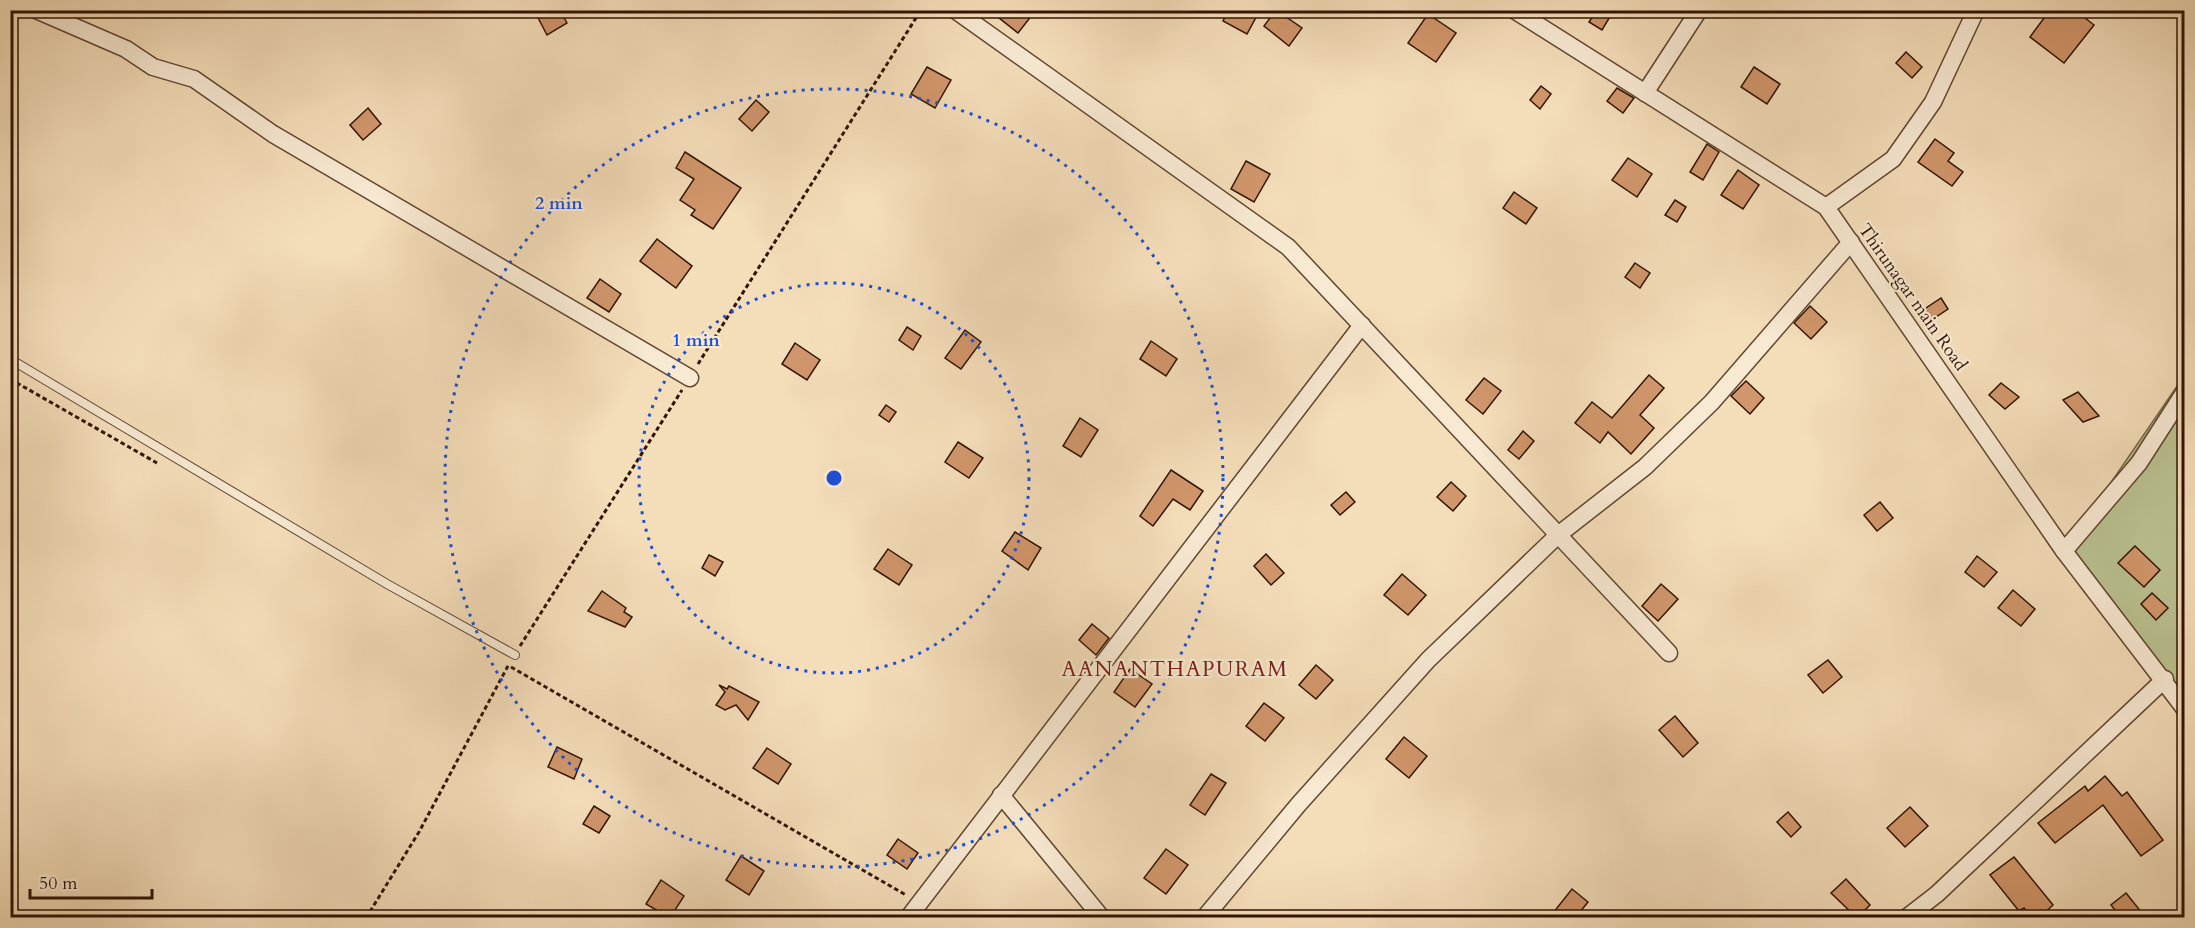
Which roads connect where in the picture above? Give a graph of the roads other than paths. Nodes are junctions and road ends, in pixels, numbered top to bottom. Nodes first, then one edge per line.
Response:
1 (36, 10) edge
2 (955, 10) edge
3 (1514, 10) edge
4 (1699, 10) edge
5 (1976, 10) edge
6 (1645, 93) junction
7 (1826, 207) junction
8 (1851, 242) junction
9 (1362, 325) junction
10 (10, 359) edge
11 (690, 378) road end
12 (2184, 393) edge
13 (1558, 535) junction
14 (2064, 551) junction
15 (1669, 653) dead end
16 (514, 655) road end
17 (2165, 680) junction
18 (2184, 708) edge
19 (1001, 795) junction
20 (908, 918) edge
21 (1102, 918) edge
22 (1204, 918) edge
23 (1906, 918) edge

1 - 11 street
2 - 9 street
3 - 6 street, Thirunagar main Road
4 - 6 street
5 - 7 street
6 - 7 street, Thirunagar main Road
7 - 8 street, Thirunagar main Road
8 - 13 street
8 - 14 street, Thirunagar main Road
9 - 13 street
9 - 19 street
10 - 16 lane
12 - 14 street
13 - 15 street
13 - 22 street
14 - 17 street, Thirunagar main Road
17 - 18 street, Thirunagar main Road
17 - 23 street
19 - 20 street
19 - 21 street

